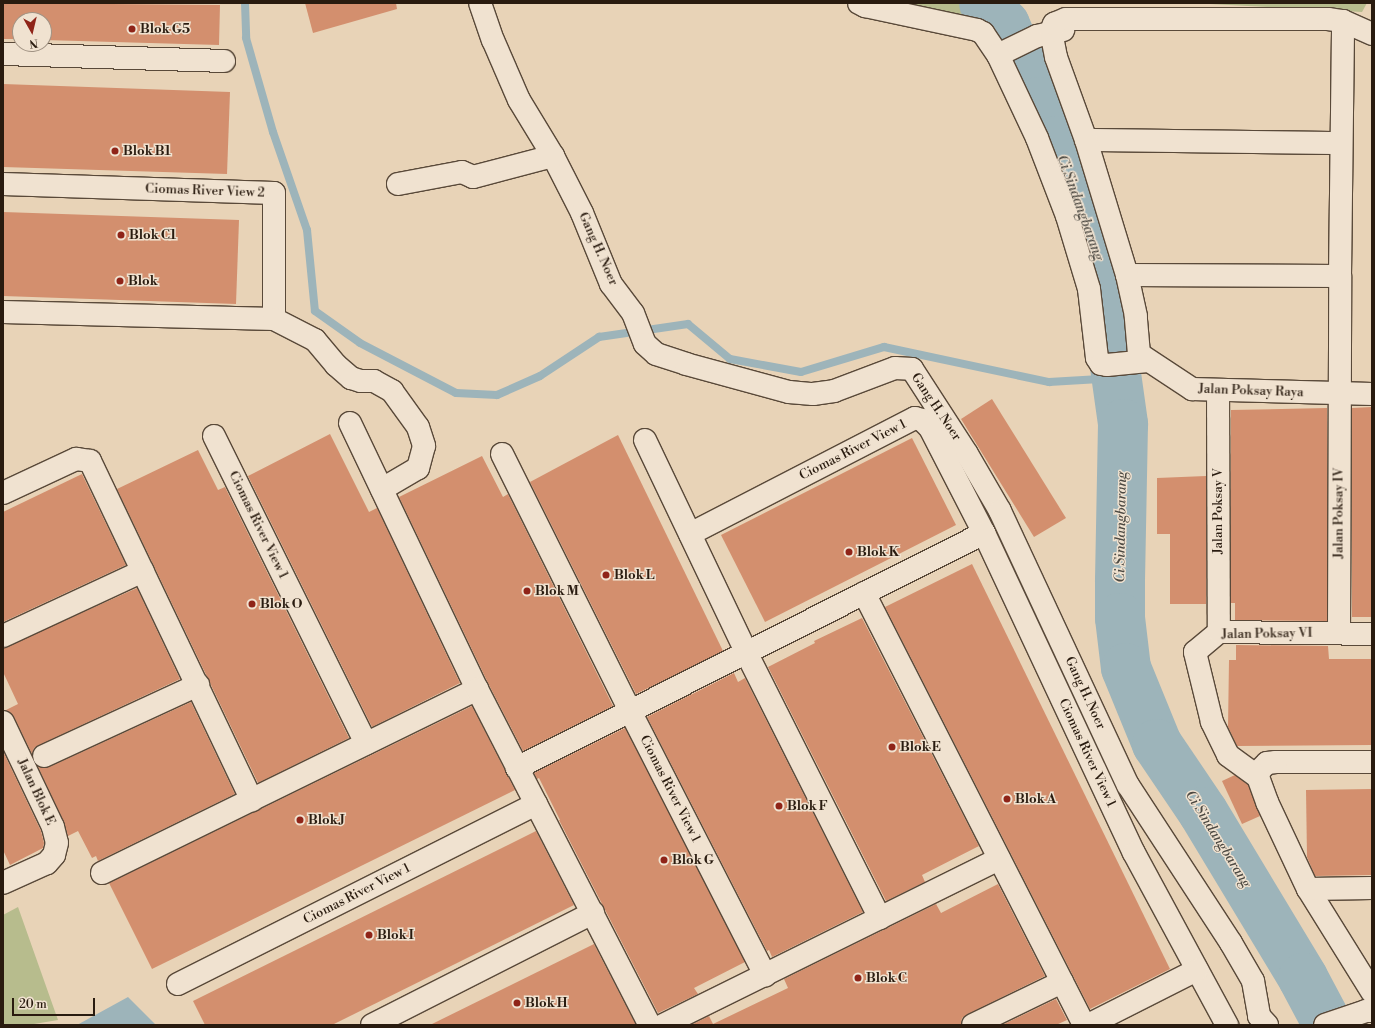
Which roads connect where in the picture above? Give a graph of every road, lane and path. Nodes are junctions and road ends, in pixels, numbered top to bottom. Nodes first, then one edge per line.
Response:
1 (480, 3) edge
2 (859, 3) edge
3 (1343, 21) junction
4 (1054, 24) junction
5 (1372, 34) edge
6 (3, 54) edge
7 (1001, 54) junction
8 (224, 61) dead end
9 (1086, 140) junction
10 (1341, 143) junction
11 (553, 156) junction
12 (3, 184) edge
13 (398, 184) dead end
14 (1127, 275) junction
15 (1340, 276) junction
16 (3, 312) edge
17 (274, 319) junction
18 (1144, 358) junction
19 (1218, 390) junction
20 (1339, 393) junction
21 (1372, 394) edge
22 (350, 423) dead end
23 (214, 436) dead end
24 (645, 440) dead end
25 (502, 454) dead end
26 (382, 490) junction
27 (3, 493) edge
28 (984, 533) junction
29 (690, 534) junction
30 (143, 571) junction
31 (864, 593) junction
32 (1219, 632) junction
33 (1339, 633) junction
34 (1372, 634) edge
35 (3, 636) edge
36 (746, 652) junction
37 (198, 685) junction
38 (476, 689) junction
39 (630, 711) junction
40 (3, 722) edge
41 (366, 743) junction
42 (44, 756) dead end
43 (1372, 762) edge
44 (517, 768) junction
45 (1258, 777) junction
46 (252, 800) junction
47 (536, 804) junction
48 (999, 859) junction
49 (102, 873) dead end
50 (3, 883) edge
51 (1372, 888) edge
52 (1308, 889) junction
53 (593, 913) junction
54 (880, 918) junction
55 (1197, 970) junction
56 (765, 975) junction
57 (1062, 982) junction
58 (178, 984) dead end
59 (1370, 1005) edge
60 (372, 1025) edge
61 (650, 1025) edge
62 (663, 1025) edge
63 (973, 1025) edge
64 (1084, 1025) edge
65 (1088, 1025) edge
66 (1227, 1025) edge
67 (1267, 1025) edge
68 (1325, 1025) edge

1 - 11 street, Gang H. Noer
2 - 7 street
3 - 4 street
3 - 5 street
3 - 10 street, Jalan Poksay IV
4 - 7 street
4 - 9 street
6 - 8 street
7 - 18 street
9 - 10 street
9 - 14 street
10 - 15 street, Jalan Poksay IV
11 - 13 street
11 - 67 street, Gang H. Noer
12 - 17 street, Ciomas River View 2
14 - 15 street
14 - 18 street
15 - 20 street, Jalan Poksay IV
16 - 17 street
17 - 26 street
18 - 19 street, Jalan Poksay Raya
19 - 20 street, Jalan Poksay Raya
19 - 32 street, Jalan Poksay V
20 - 21 street, Jalan Poksay Raya
20 - 33 street, Jalan Poksay IV
22 - 26 street
23 - 41 street, Ciomas River View 1
24 - 29 street
25 - 39 street, Ciomas River View 1
26 - 38 street
27 - 30 street
28 - 29 street, Ciomas River View 1
28 - 31 street
28 - 55 street, Ciomas River View 1
29 - 36 street
30 - 35 street
30 - 37 street
31 - 36 street
31 - 48 street
32 - 33 street, Jalan Poksay VI
32 - 45 street, Jalan Poksay VI
33 - 34 street, Jalan Poksay VI
36 - 39 street
36 - 54 street
37 - 42 street
37 - 46 street
38 - 41 street
38 - 44 street
39 - 44 street
39 - 56 street, Ciomas River View 1
40 - 50 street, Jalan Blok E
41 - 46 street
43 - 45 street
44 - 47 street
45 - 52 street
46 - 49 street
47 - 53 street
47 - 58 street, Ciomas River View 1
48 - 54 street
48 - 57 street
51 - 52 street
52 - 59 street
53 - 60 street
53 - 61 street
54 - 56 street
55 - 65 street
55 - 66 street, Ciomas River View 1
56 - 62 street
57 - 63 street
57 - 64 street
59 - 68 street

